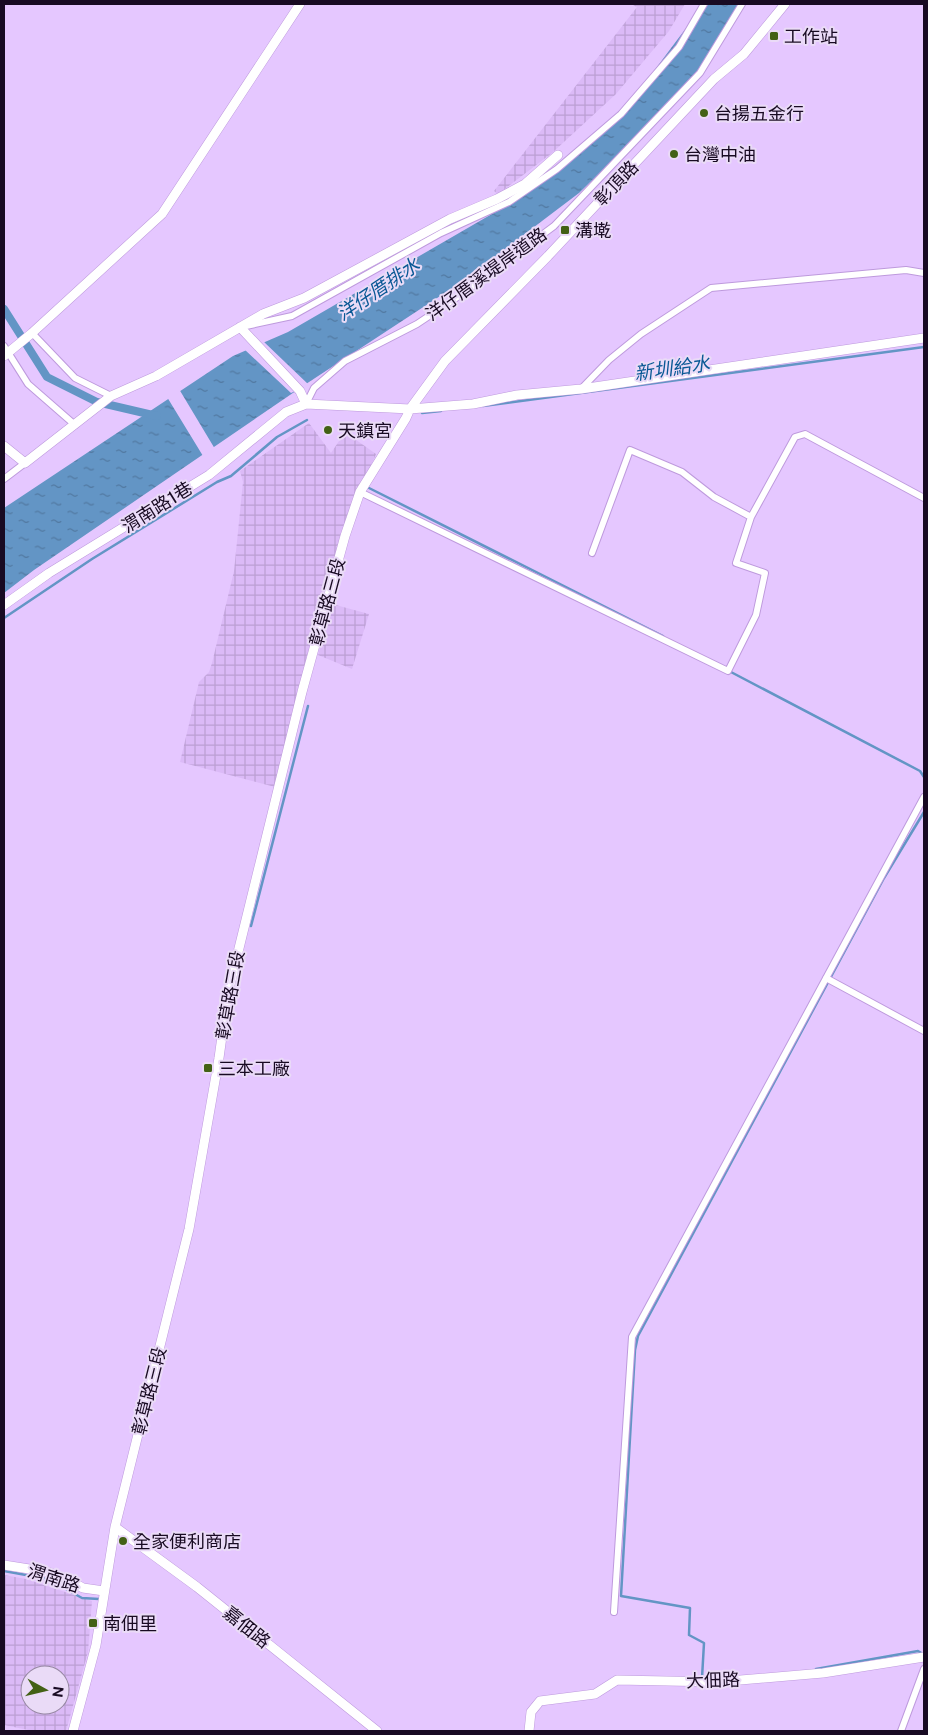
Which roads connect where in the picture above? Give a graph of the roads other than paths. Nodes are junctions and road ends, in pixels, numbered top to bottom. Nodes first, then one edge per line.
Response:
1 (300, 4) edge
2 (704, 4) edge
3 (742, 4) edge
4 (785, 4) edge
5 (558, 156) dead end
6 (924, 273) edge
7 (240, 328) junction
8 (30, 335) junction
9 (924, 338) edge
10 (7, 351) edge
11 (581, 389) junction
12 (111, 396) junction
13 (306, 404) junction
14 (408, 413) junction
15 (79, 422) junction
16 (4, 446) edge
17 (25, 463) junction
18 (4, 479) edge
19 (360, 492) junction
20 (923, 496) edge
21 (751, 517) junction
22 (592, 553) dead end
23 (4, 605) edge
24 (924, 797) edge
25 (826, 978) junction
26 (924, 1032) edge
27 (115, 1527) junction
28 (4, 1564) edge
29 (104, 1591) junction
30 (614, 1612) dead end
31 (924, 1657) edge
32 (924, 1669) edge
33 (73, 1731) edge
34 (376, 1731) edge
35 (528, 1731) edge
36 (901, 1731) edge

1 - 8 street
2 - 7 street
3 - 13 street, 洋仔厝溪堤岸道路
4 - 14 street, 彰頂路
5 - 7 street
6 - 11 street
7 - 12 street
7 - 13 street
8 - 10 street
8 - 12 street
9 - 11 street
10 - 15 street
11 - 14 street
12 - 15 street
13 - 14 street
13 - 23 street, 渭南路1巷
14 - 19 street, 彰頂路
15 - 17 street
16 - 17 street
17 - 18 street
19 - 21 street
19 - 27 street, 彰草路三段
20 - 21 street
21 - 22 street
24 - 25 street
25 - 26 street
25 - 30 street
27 - 29 street, 彰草路三段
27 - 34 street, 嘉佃路
28 - 29 street, 渭南路
29 - 33 street, 彰草路三段
31 - 35 street, 大佃路
32 - 36 street

